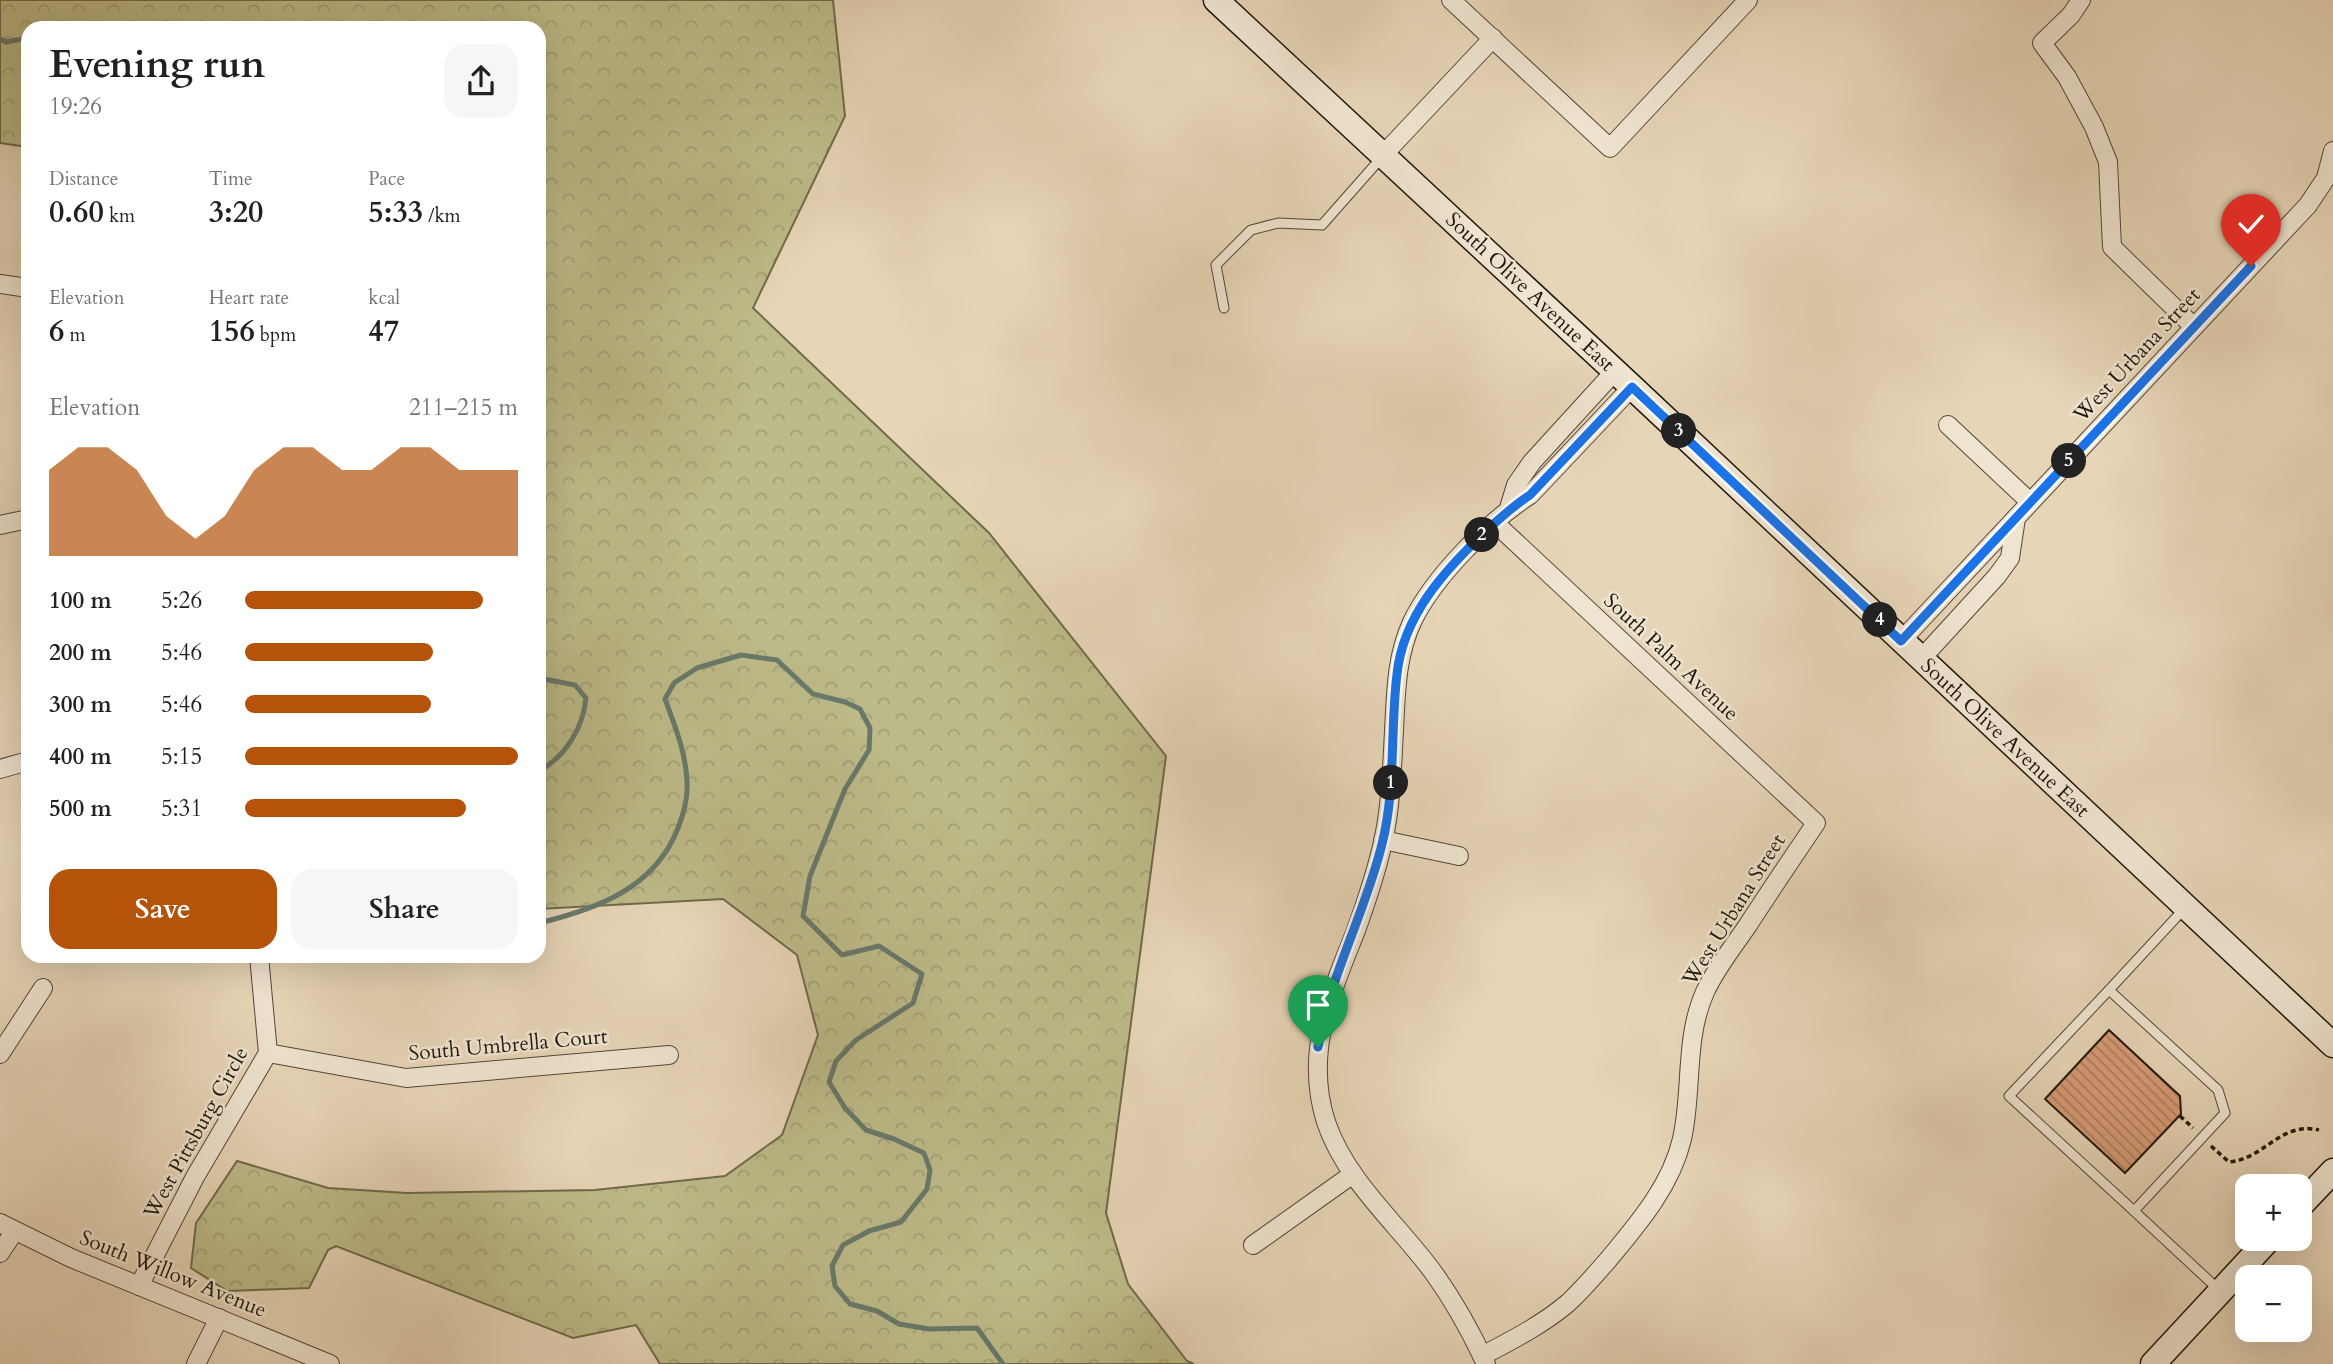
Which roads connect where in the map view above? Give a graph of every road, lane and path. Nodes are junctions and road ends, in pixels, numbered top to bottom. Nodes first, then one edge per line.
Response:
1 (1216, 0) edge
2 (1451, 0) edge
3 (1748, 0) edge
4 (2081, 0) edge
5 (1493, 38) junction
6 (2333, 151) edge
7 (1383, 155) junction
8 (0, 284) edge
9 (21, 287) edge
10 (1224, 308) dead end
11 (2194, 327) junction
12 (1624, 379) junction
13 (1948, 425) dead end
14 (2030, 502) junction
15 (2016, 518) junction
16 (21, 520) edge
17 (1495, 523) junction
18 (0, 525) edge
19 (1901, 641) junction
20 (1921, 659) junction
21 (21, 763) edge
22 (0, 769) edge
23 (1816, 823) joint
24 (1383, 840) junction
25 (1458, 856) dead end
26 (2185, 907) junction
27 (260, 963) edge
28 (43, 988) dead end
29 (2109, 990) junction
30 (2333, 1045) edge
31 (268, 1053) junction
32 (0, 1054) edge
33 (669, 1055) dead end
34 (2180, 1116) dead end
35 (2319, 1130) dead end
36 (2202, 1137) junction
37 (2333, 1171) edge
38 (1353, 1174) junction
39 (2312, 1193) edge
40 (2134, 1211) junction
41 (7, 1227) edge
42 (1254, 1245) dead end
43 (2258, 1251) edge
44 (0, 1253) edge
45 (139, 1286) junction
46 (2220, 1292) junction
47 (219, 1318) junction
48 (1484, 1360) edge
49 (196, 1364) edge
50 (330, 1364) edge
51 (2153, 1364) edge

1 - 7 street, South Olive Avenue East
2 - 5 street
3 - 5 street
4 - 11 street
5 - 7 street
6 - 11 street, West Urbana Street
7 - 10 lane
7 - 12 street, South Olive Avenue East
8 - 9 street
11 - 14 street, West Urbana Street
12 - 17 street
12 - 19 street, South Olive Avenue East
13 - 14 street
14 - 15 street, West Urbana Street
15 - 19 street, West Urbana Street
15 - 20 street
16 - 18 street
17 - 23 street, South Palm Avenue
17 - 24 street
19 - 20 street, South Olive Avenue East
20 - 26 street, South Olive Avenue East
21 - 22 street
23 - 48 street, West Urbana Street
24 - 25 street
24 - 38 street
26 - 29 lane
26 - 30 street, South Olive Avenue East
27 - 31 street, West Pittsburg Circle
28 - 32 street
29 - 36 lane
29 - 40 lane
31 - 33 street, South Umbrella Court
31 - 45 street, West Pittsburg Circle
34 - 36 path
35 - 36 path
36 - 40 lane
37 - 39 street
38 - 42 street
38 - 48 street
40 - 46 lane
41 - 44 street
41 - 45 street, South Willow Avenue
43 - 46 street
45 - 47 street, South Willow Avenue
46 - 51 street
47 - 49 street
47 - 50 street, South Willow Avenue

